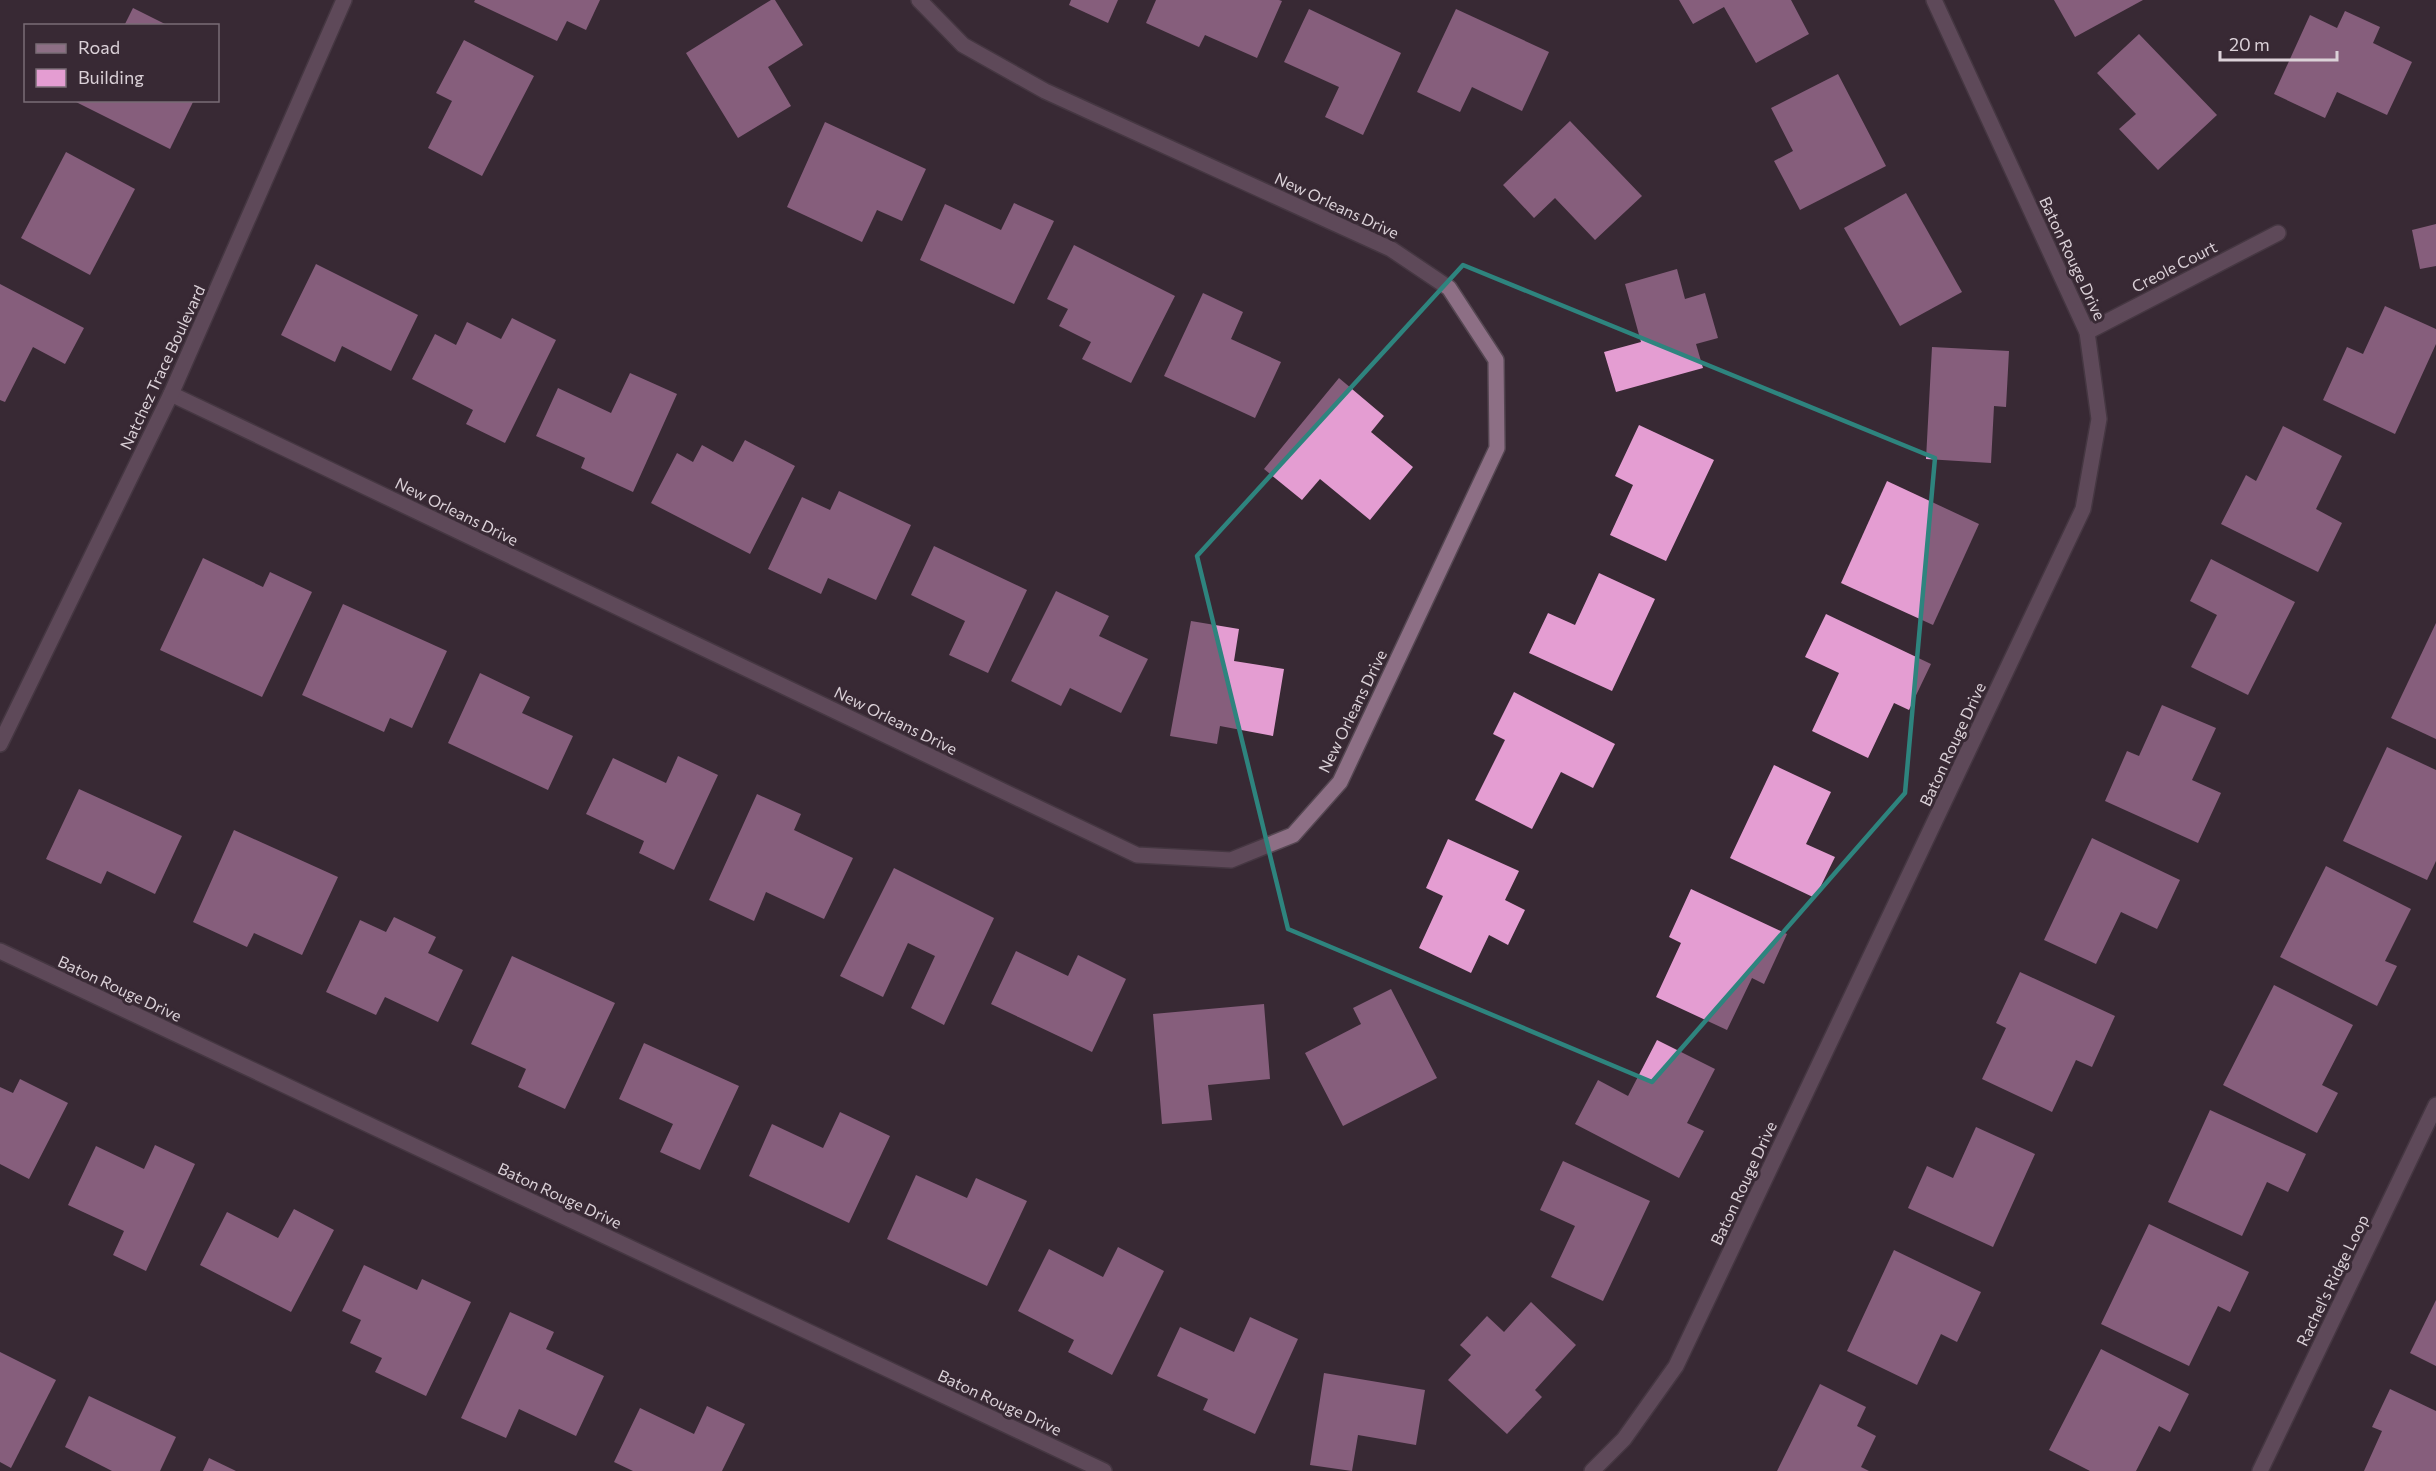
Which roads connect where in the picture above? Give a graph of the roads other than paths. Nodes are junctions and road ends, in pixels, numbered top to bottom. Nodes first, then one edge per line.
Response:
1 (344, 0) edge
2 (919, 0) edge
3 (1934, 0) edge
4 (2278, 233) dead end
5 (2087, 332) junction
6 (171, 394) junction
7 (0, 744) edge
8 (0, 951) edge
9 (2436, 1105) edge
10 (1104, 1471) edge
11 (1592, 1471) edge
12 (2260, 1471) edge

1 - 6 street, Natchez Trace Boulevard
2 - 6 street, New Orleans Drive
3 - 5 street, Baton Rouge Drive
4 - 5 street, Creole Court
5 - 11 street, Baton Rouge Drive
6 - 7 street, Natchez Trace Boulevard
8 - 10 street, Baton Rouge Drive
9 - 12 street, Rachel's Ridge Loop

